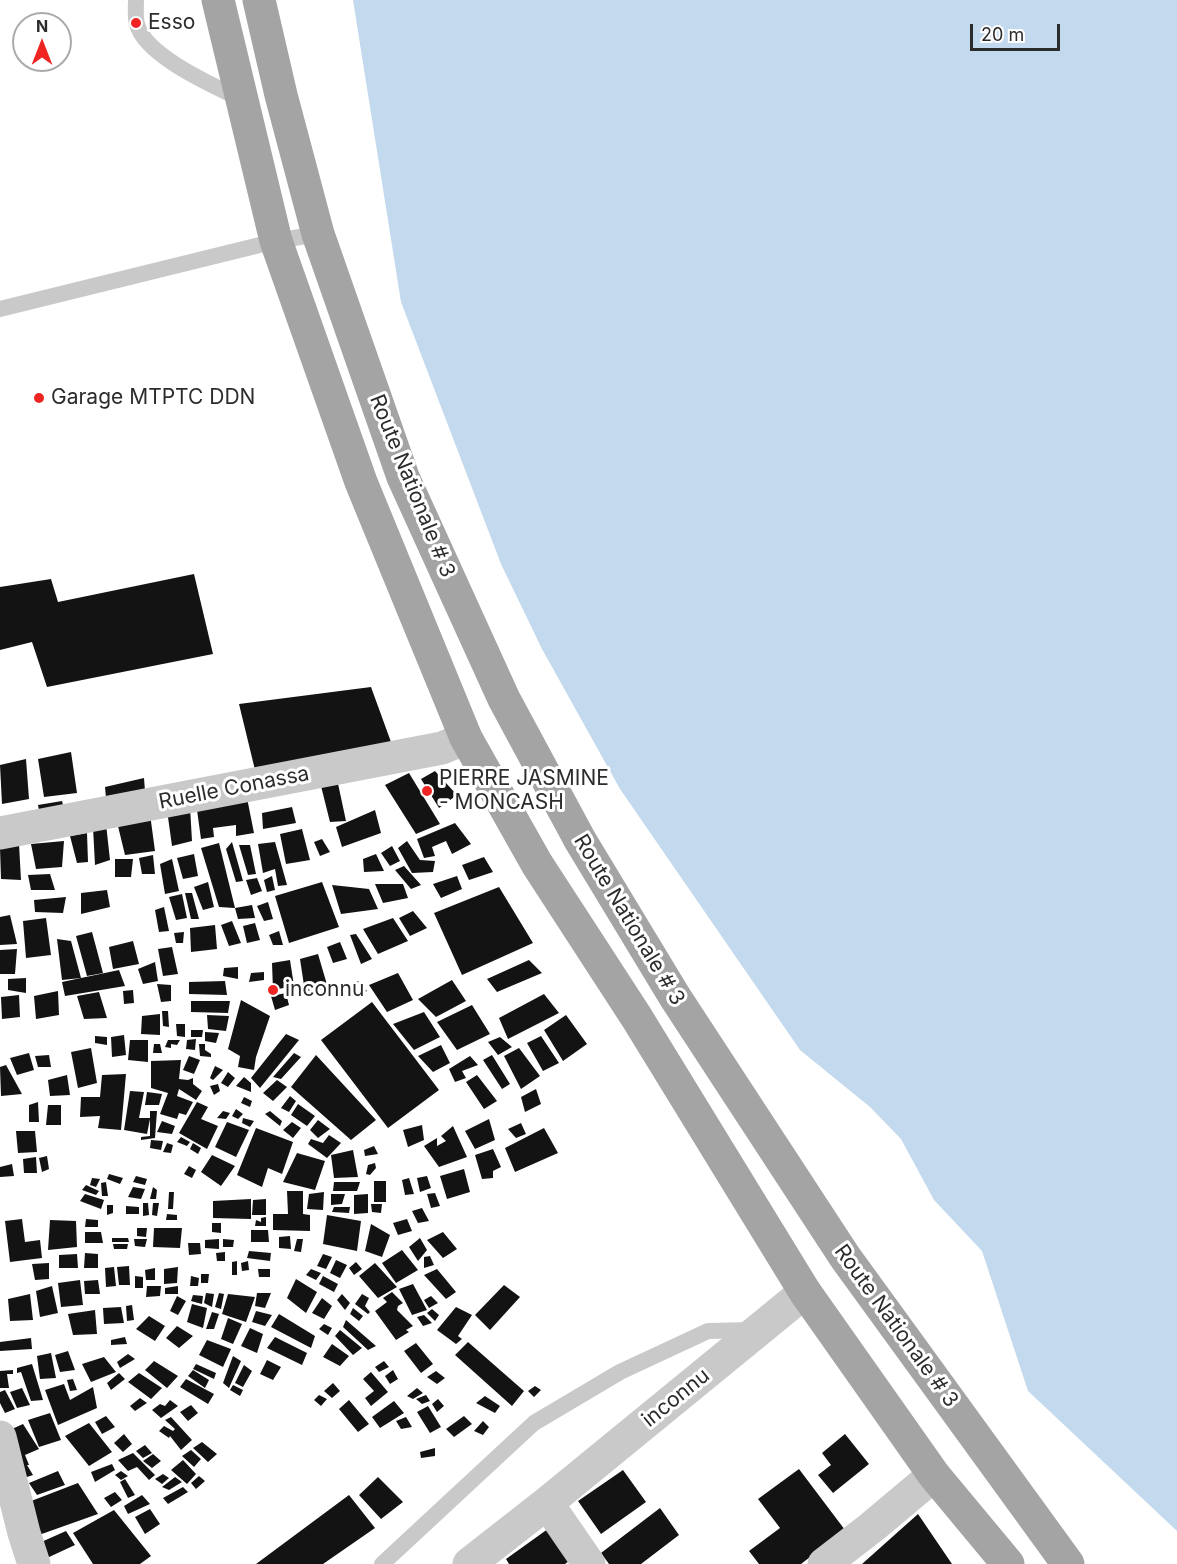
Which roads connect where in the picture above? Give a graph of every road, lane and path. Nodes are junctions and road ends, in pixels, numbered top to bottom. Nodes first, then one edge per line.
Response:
1 (136, 0) edge
2 (218, 0) edge
3 (259, 0) edge
4 (243, 100) junction
5 (318, 234) junction
6 (276, 241) junction
7 (0, 309) edge
8 (466, 738) junction
9 (0, 833) edge
10 (806, 1292) junction
11 (759, 1330) junction
12 (0, 1437) edge
13 (934, 1475) junction
14 (547, 1503) junction
15 (34, 1564) edge
16 (382, 1564) edge
17 (469, 1564) edge
18 (589, 1564) edge
19 (824, 1564) edge
20 (1008, 1564) edge
21 (1068, 1564) edge

1 - 4 lane
2 - 4 main road, Route Nationale # 3
3 - 5 main road, Route Nationale # 3
4 - 6 main road, Route Nationale # 3
5 - 6 lane
5 - 21 main road, Route Nationale # 3
6 - 7 lane
6 - 8 main road, Route Nationale # 3
8 - 9 street, Ruelle Conassa
8 - 10 main road, Route Nationale # 3
10 - 11 street, inconnu
10 - 13 main road, Route Nationale # 3
11 - 14 street, inconnu
11 - 16 lane
12 - 15 street
13 - 19 street
13 - 20 main road, Route Nationale # 3
14 - 17 street, inconnu
14 - 18 street

